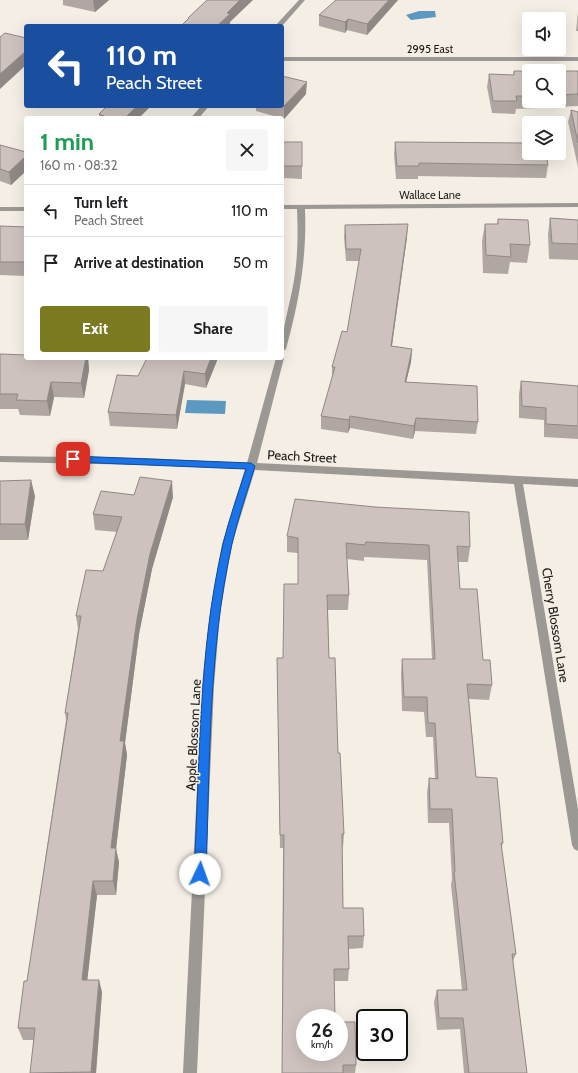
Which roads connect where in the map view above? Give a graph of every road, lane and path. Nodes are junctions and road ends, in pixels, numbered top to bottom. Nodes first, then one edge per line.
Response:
1 (302, 0) edge
2 (280, 24) edge
3 (284, 59) edge
4 (578, 59) edge
5 (203, 108) edge
6 (196, 116) edge
7 (578, 205) edge
8 (284, 207) edge
9 (301, 207) junction
10 (0, 209) edge
11 (24, 209) edge
12 (284, 341) edge
13 (279, 360) edge
14 (0, 459) edge
15 (251, 466) junction
16 (518, 480) junction
17 (578, 483) edge
18 (578, 845) edge
19 (190, 1073) edge

1 - 2 street
3 - 4 street, 2995 East
5 - 6 street
7 - 9 street, Wallace Lane
8 - 9 street, Wallace Lane
9 - 12 street
10 - 11 street
13 - 15 street, Apple Blossom Lane
14 - 15 street, Peach Street
15 - 16 street, Peach Street
15 - 19 street, Apple Blossom Lane
16 - 17 street, Peach Street
16 - 18 street, Cherry Blossom Lane

